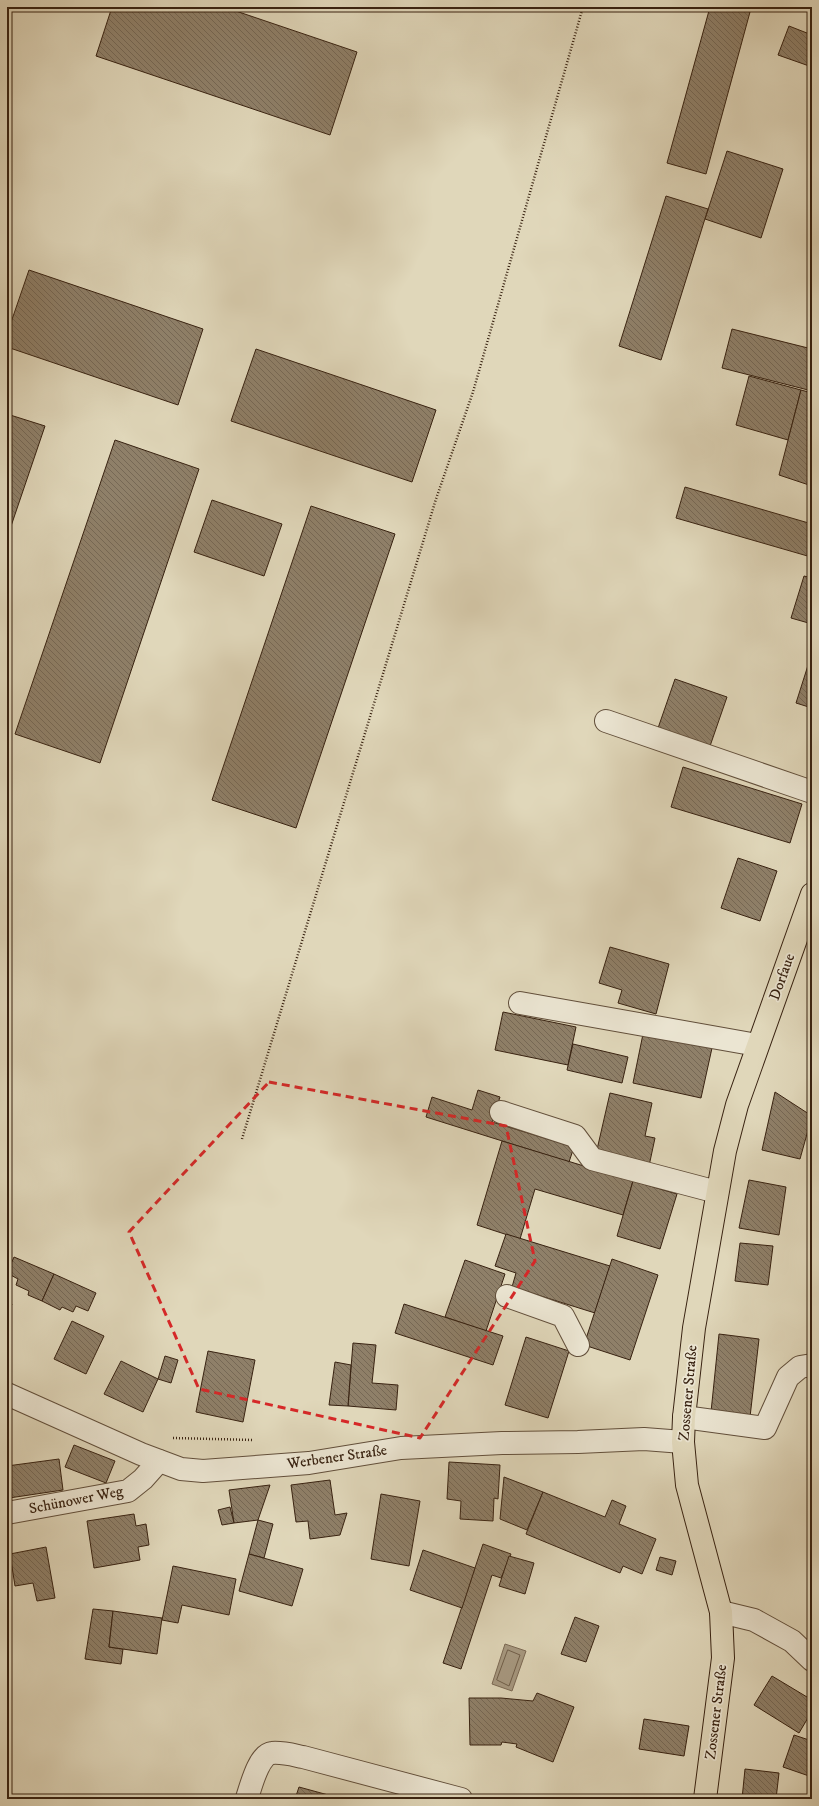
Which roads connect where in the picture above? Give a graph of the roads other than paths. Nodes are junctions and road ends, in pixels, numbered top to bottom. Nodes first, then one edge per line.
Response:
1 (606, 721) dead end
2 (812, 792) edge
3 (812, 894) edge
4 (520, 1003) dead end
5 (759, 1041) junction
6 (501, 1112) dead end
7 (717, 1192) junction
8 (507, 1296) dead end
9 (578, 1345) dead end
10 (812, 1365) edge
11 (7, 1394) edge
12 (684, 1417) junction
13 (683, 1442) junction
14 (159, 1461) junction
15 (7, 1513) edge
16 (721, 1612) junction
17 (812, 1660) edge
18 (247, 1798) dead end
19 (462, 1799) edge
20 (705, 1799) edge

1 - 2 street
3 - 5 main road, Dorfaue
4 - 5 street
5 - 7 main road, Zossener Straße
6 - 7 street
7 - 12 main road, Zossener Straße
8 - 9 street
10 - 12 street
11 - 14 street, Werbener Straße
12 - 13 main road, Zossener Straße
13 - 14 street, Werbener Straße
13 - 16 main road, Zossener Straße
14 - 15 street, Schünower Weg
16 - 17 street
16 - 20 main road, Zossener Straße
18 - 19 street

